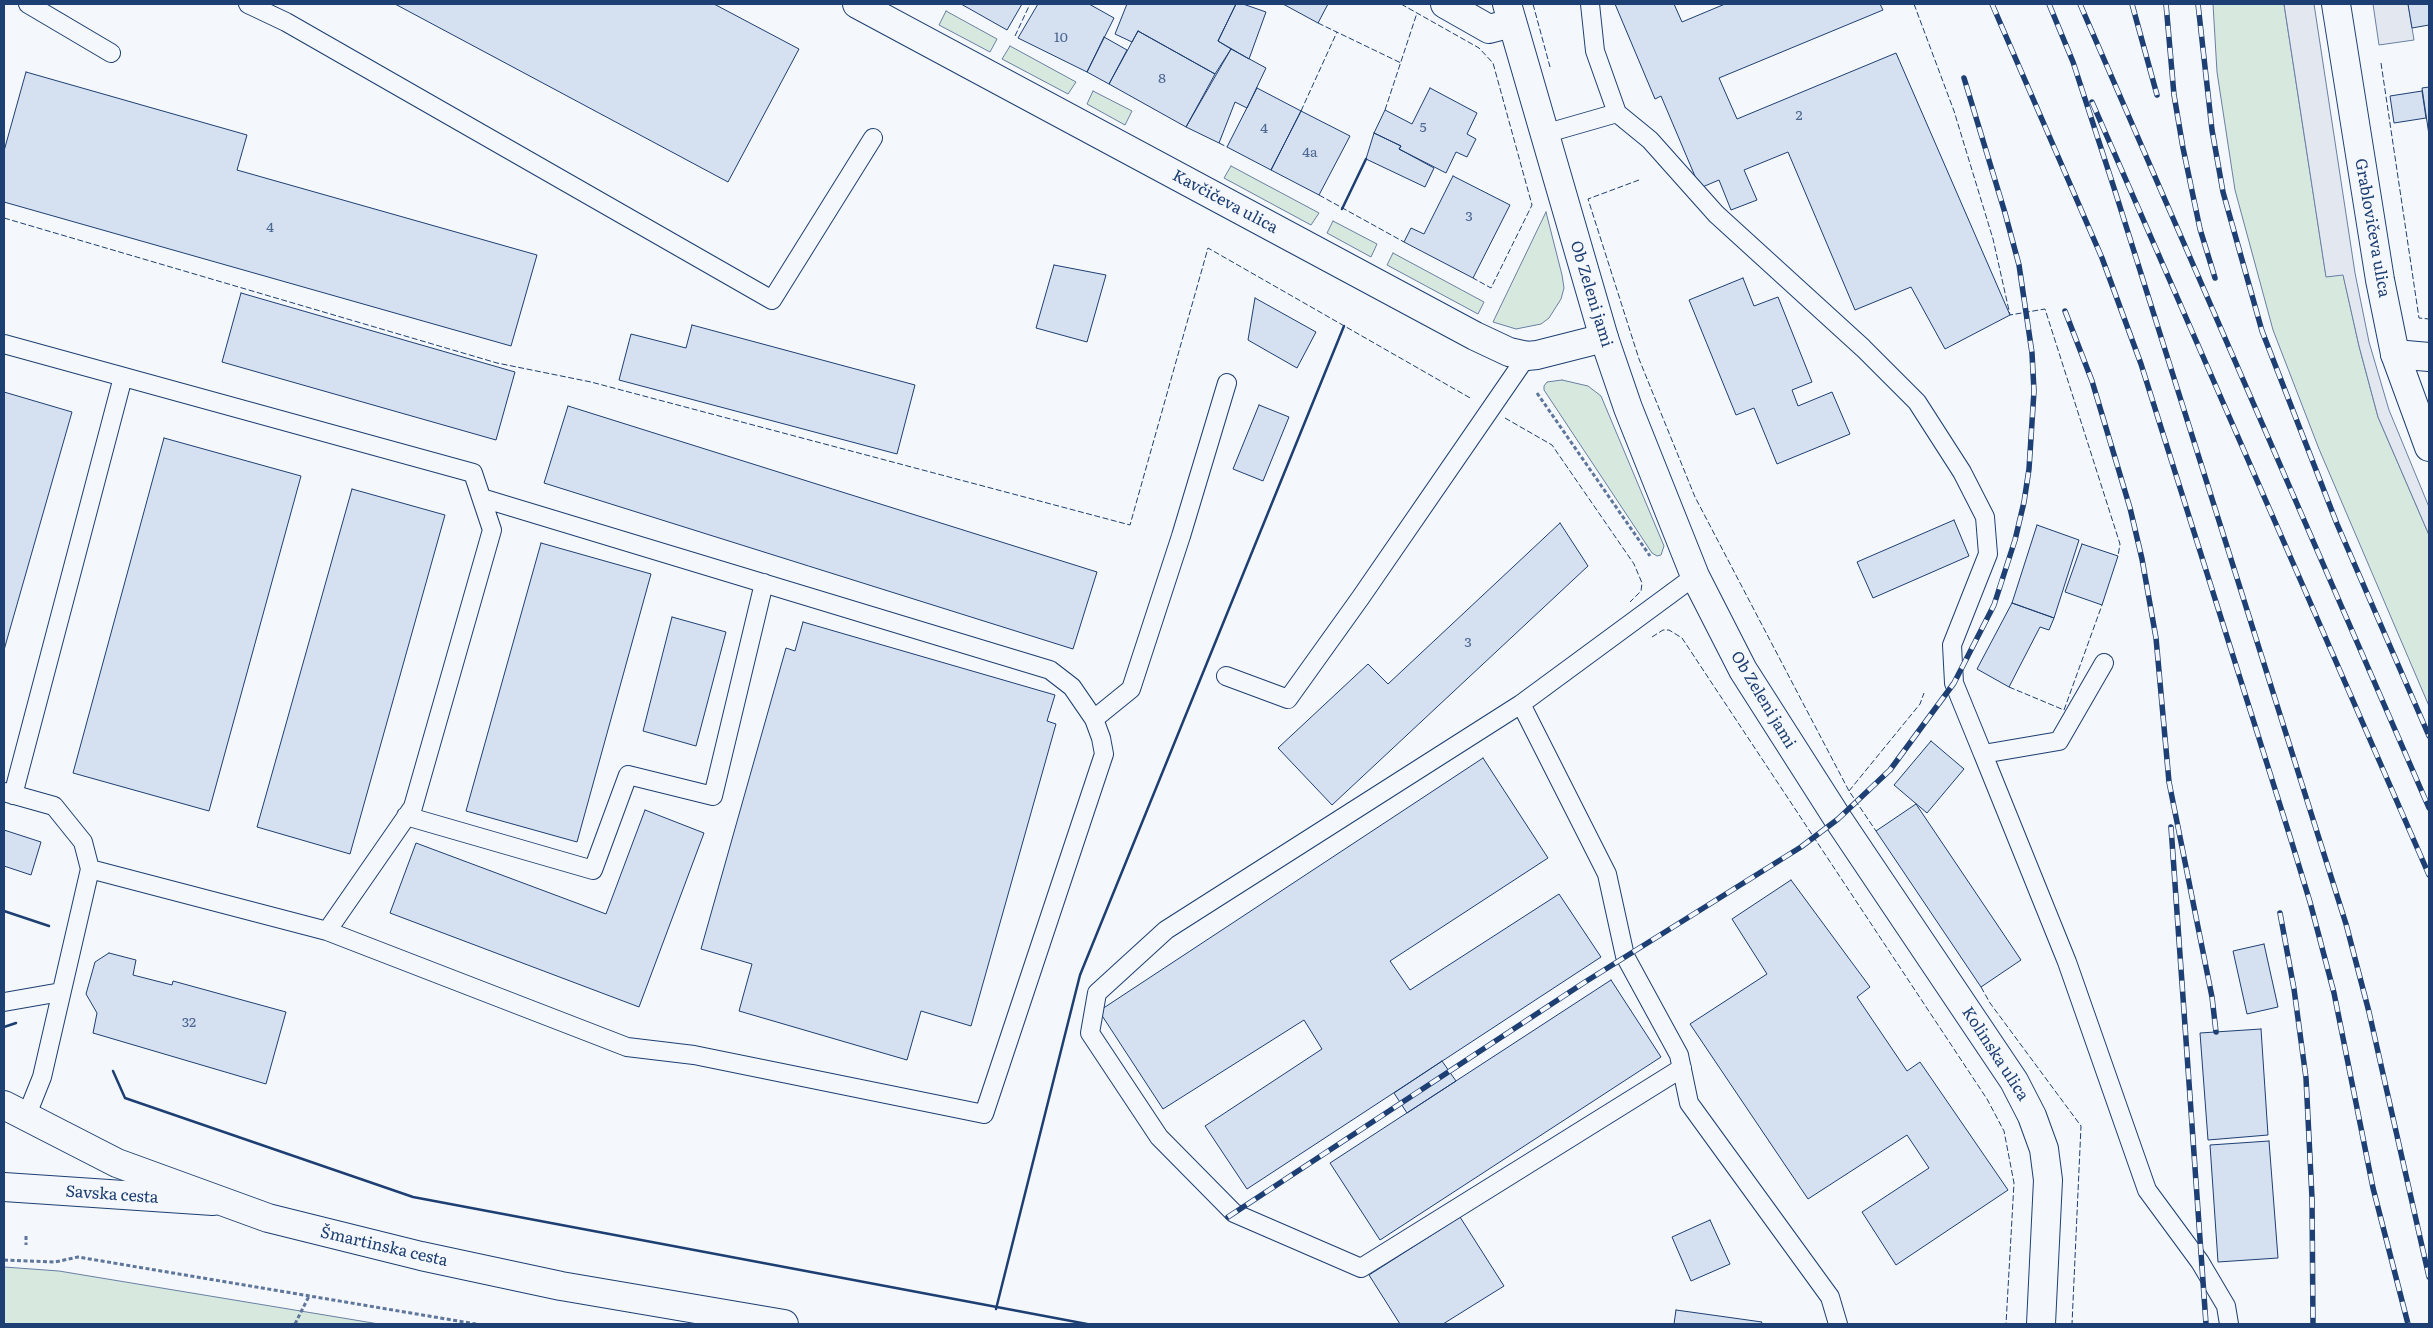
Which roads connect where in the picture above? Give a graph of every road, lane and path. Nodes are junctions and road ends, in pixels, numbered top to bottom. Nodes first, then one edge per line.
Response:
1 (28, 4) edge
2 (248, 4) edge
3 (857, 4) edge
4 (1445, 4) edge
5 (1590, 4) edge
6 (2336, 4) edge
7 (1510, 13) edge
8 (111, 53) dead end
9 (1617, 112) junction
10 (1544, 134) junction
11 (873, 138) dead end
12 (1604, 338) junction
13 (4, 344) edge
14 (2395, 354) junction
15 (1527, 356) junction
16 (2429, 357) edge
17 (123, 377) junction
18 (1227, 383) dead end
19 (2429, 447) edge
20 (482, 498) junction
21 (1695, 576) junction
22 (764, 583) junction
23 (2104, 663) dead end
24 (1226, 676) dead end
25 (1521, 704) junction
26 (1094, 719) junction
27 (1983, 754) junction
28 (8, 794) edge
29 (406, 816) junction
30 (1838, 819) joint
31 (90, 869) junction
32 (327, 931) junction
33 (61, 992) junction
34 (4, 1002) edge
35 (1682, 1068) junction
36 (15, 1111) edge
37 (4, 1187) edge
38 (219, 1202) junction
39 (26, 1236) dead end
40 (26, 1245) dead end
41 (4, 1260) edge
42 (309, 1296) junction
43 (295, 1324) edge
44 (476, 1324) edge
45 (784, 1324) edge
46 (1838, 1324) edge
47 (2041, 1324) edge
48 (2229, 1324) edge

1 - 8 lane
2 - 11 lane
3 - 15 street, Kavčičeva ulica
4 - 7 street
5 - 9 lane
6 - 14 street, Grablovičeva ulica
7 - 10 street, Ob Zeleni jami
9 - 10 lane
9 - 27 lane
10 - 12 street, Ob Zeleni jami
12 - 15 street, Kavčičeva ulica
12 - 21 street, Ob Zeleni jami
13 - 17 lane
14 - 16 street
14 - 19 street, Grablovičeva ulica
15 - 21 path
15 - 24 lane
17 - 20 lane
17 - 28 lane
18 - 26 lane
20 - 22 lane
20 - 29 lane
21 - 25 lane
21 - 30 street, Ob Zeleni jami
22 - 26 lane
22 - 29 lane
23 - 27 lane
25 - 35 lane
25 - 35 lane
26 - 32 lane
27 - 48 lane
28 - 31 lane
29 - 32 lane
30 - 47 street, Kolinska ulica
31 - 32 lane
31 - 33 lane
33 - 34 lane
33 - 36 lane
35 - 46 lane
36 - 38 street, Šmartinska cesta
37 - 38 street, Savska cesta
38 - 45 street, Šmartinska cesta
39 - 40 path
41 - 42 path
42 - 43 path
42 - 44 path

